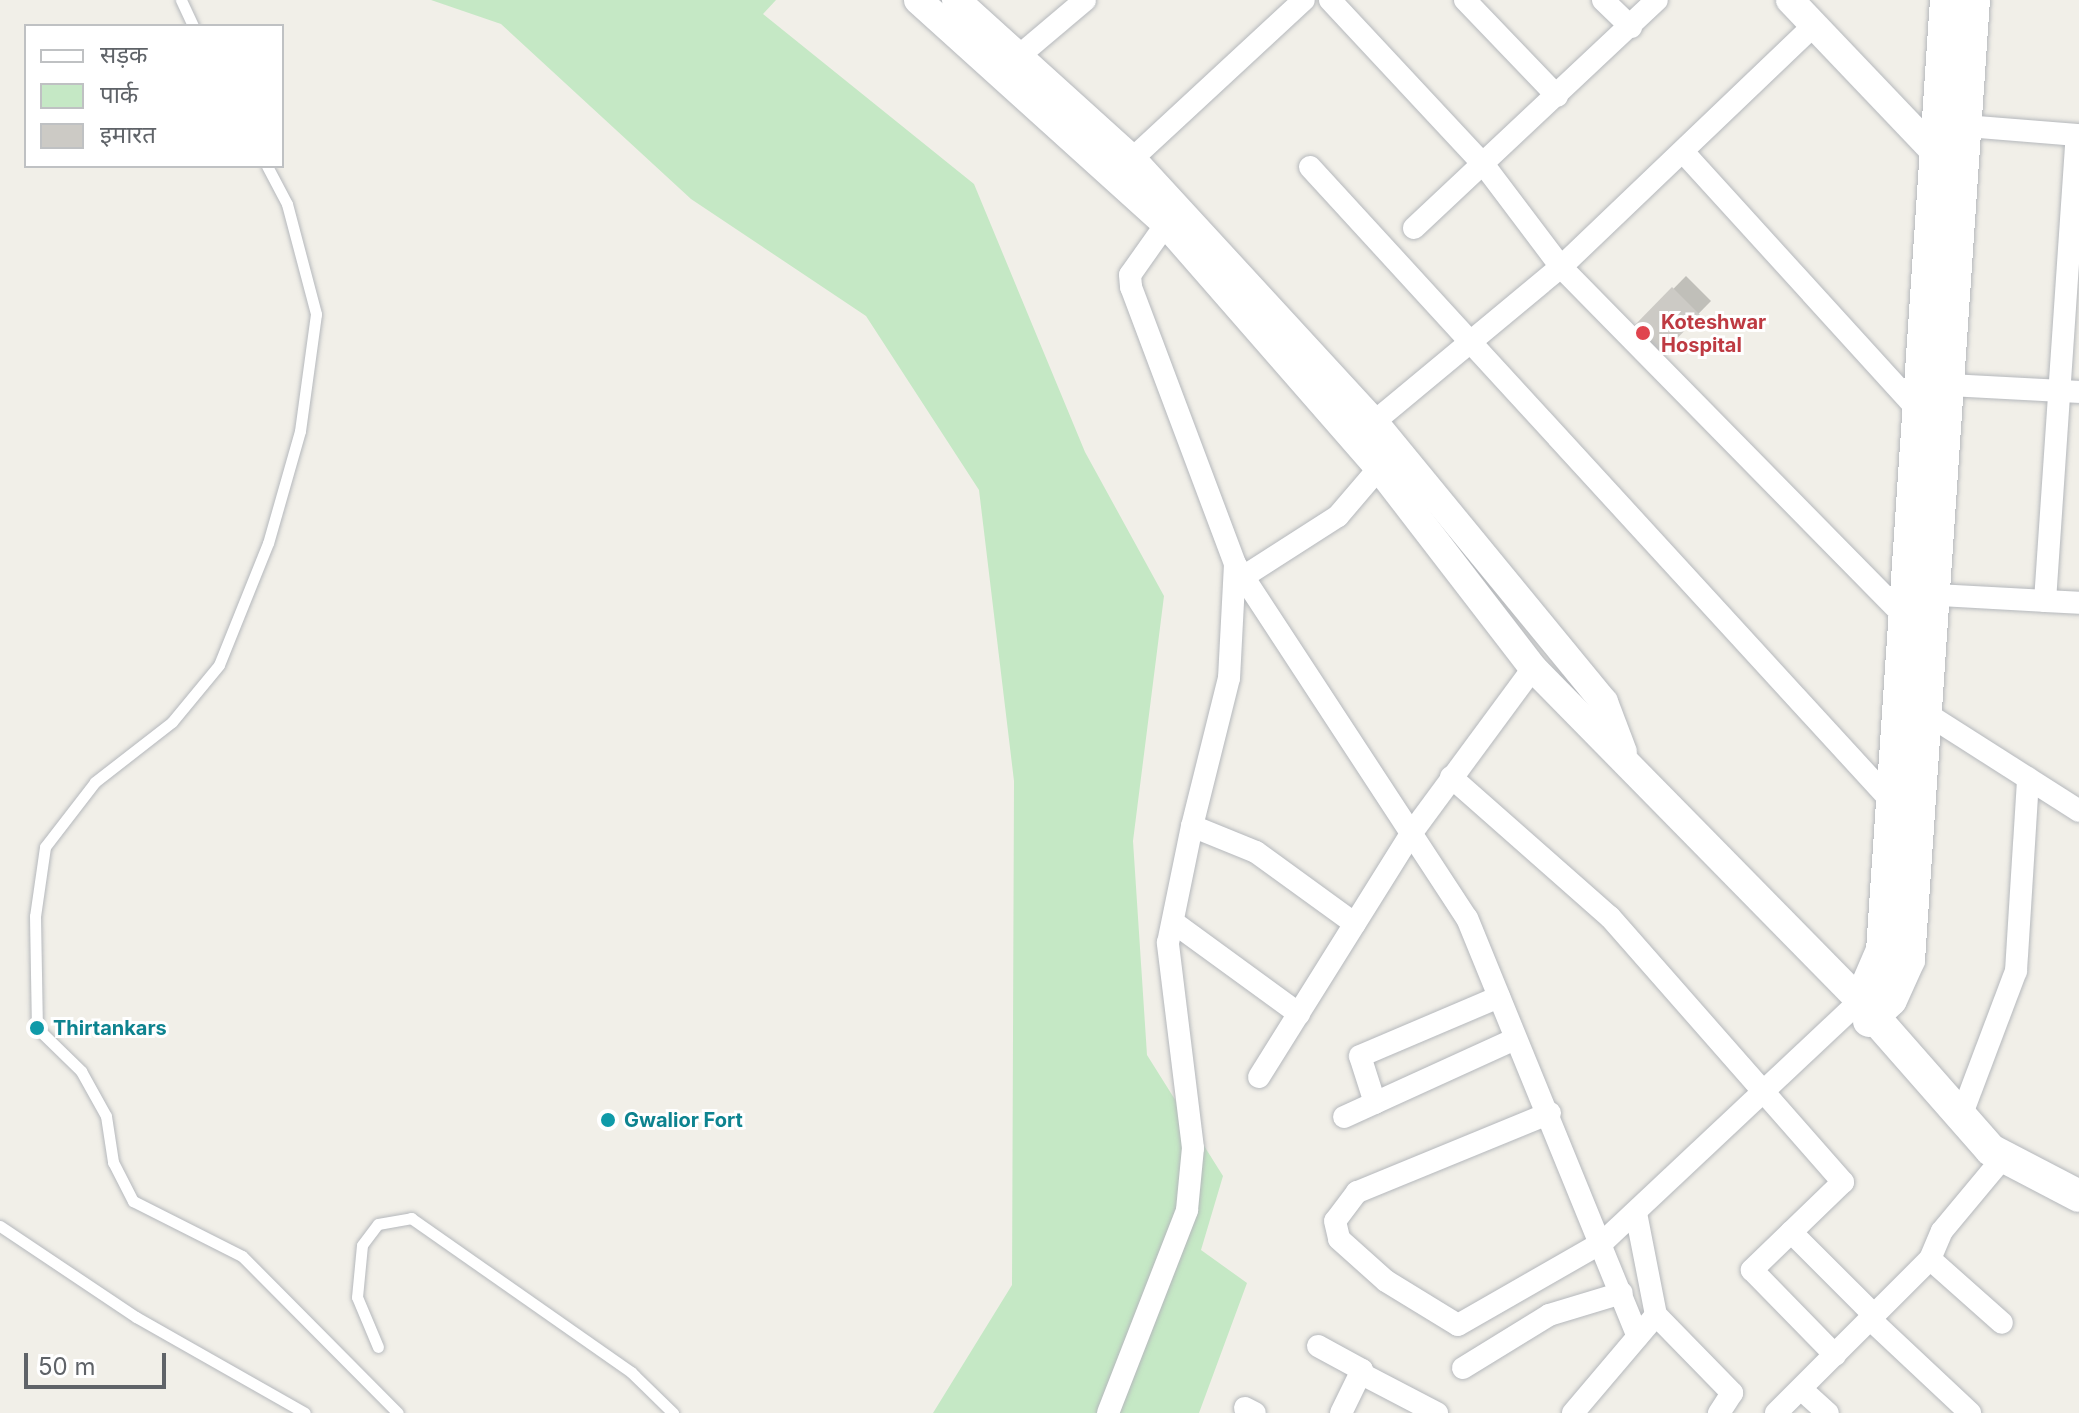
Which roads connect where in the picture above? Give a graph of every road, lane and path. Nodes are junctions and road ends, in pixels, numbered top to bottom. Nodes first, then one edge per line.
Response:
1 (181, 0) edge
2 (918, 0) edge
3 (956, 0) edge
4 (1085, 0) edge
5 (1304, 0) edge
6 (1465, 0) edge
7 (1603, 0) edge
8 (1657, 0) edge
9 (1790, 0) edge
10 (1946, 0) edge
11 (1974, 0) edge
12 (1343, 4) edge
13 (192, 24) edge
14 (1815, 24) junction
15 (1631, 27) junction
16 (1020, 55) junction
17 (1557, 96) junction
18 (1966, 126) junction
19 (2078, 135) edge
20 (1935, 152) junction
21 (1685, 154) junction
22 (1132, 159) junction
23 (1484, 165) junction
24 (1310, 167) dead end
25 (268, 168) edge
26 (1166, 224) junction
27 (1414, 228) dead end
28 (1561, 267) junction
29 (1473, 345) junction
30 (1951, 385) junction
31 (2068, 392) edge
32 (1919, 411) junction
33 (1374, 422) junction
34 (1379, 468) junction
35 (1239, 571) junction
36 (1938, 595) junction
37 (2045, 601) junction
38 (2079, 603) edge
39 (1908, 620) junction
40 (1533, 668) junction
41 (1927, 714) junction
42 (1623, 752) junction
43 (1451, 777) junction
44 (2028, 778) junction
45 (1893, 803) junction
46 (2079, 811) edge
47 (1192, 826) junction
48 (1413, 831) junction
49 (1173, 922) junction
50 (1355, 924) junction
51 (1499, 997) junction
52 (1864, 1011) junction
53 (1299, 1014) junction
54 (1515, 1039) junction
55 (1259, 1077) dead end
56 (1766, 1093) junction
57 (1375, 1103) junction
58 (1550, 1113) junction
59 (1344, 1117) dead end
60 (1960, 1119) junction
61 (2002, 1159) junction
62 (2079, 1196) edge
63 (1636, 1213) junction
64 (0, 1226) edge
65 (1791, 1232) junction
66 (1603, 1242) junction
67 (1930, 1259) junction
68 (1622, 1293) junction
69 (1656, 1315) junction
70 (1873, 1318) junction
71 (2002, 1323) dead end
72 (1638, 1336) junction
73 (1318, 1346) dead end
74 (378, 1347) dead end
75 (1835, 1355) junction
76 (1463, 1368) dead end
77 (1360, 1373) junction
78 (1801, 1389) junction
79 (305, 1413) edge
80 (398, 1413) edge
81 (673, 1413) edge
82 (1108, 1413) edge
83 (1341, 1413) edge
84 (1437, 1413) edge
85 (1573, 1413) edge
86 (1719, 1413) edge
87 (1776, 1413) edge
88 (1828, 1413) edge
89 (1970, 1413) edge

1 - 13 lane
2 - 26 street
3 - 16 street
4 - 16 street
5 - 22 street
6 - 17 street
7 - 15 street
8 - 15 street
9 - 14 street
10 - 20 main road
11 - 18 main road
12 - 23 street
14 - 20 street
14 - 21 street
15 - 17 street
16 - 22 street
17 - 23 street
18 - 19 street
18 - 30 main road
19 - 31 street
20 - 32 main road
21 - 28 street
21 - 32 street
22 - 33 street
23 - 27 street
23 - 28 street
24 - 29 street
25 - 80 lane
26 - 34 street
26 - 35 street
28 - 29 street
28 - 39 street
29 - 33 street
29 - 45 street
30 - 31 street
30 - 36 main road
31 - 37 street
32 - 39 main road
33 - 42 street
34 - 35 street
34 - 40 street
35 - 47 street
35 - 48 street
36 - 37 street
36 - 41 main road
37 - 38 street
39 - 45 main road
40 - 42 street
40 - 43 street
41 - 44 street
41 - 52 main road
42 - 52 street
43 - 48 street
43 - 56 street
44 - 46 street
44 - 60 street
45 - 52 main road
47 - 49 street
47 - 50 street
48 - 50 street
48 - 51 street
49 - 53 street
49 - 82 street
50 - 53 street
51 - 54 street
51 - 57 street
52 - 56 street
52 - 60 main road
53 - 55 street
54 - 57 street
54 - 58 street
56 - 63 street
56 - 65 street
57 - 59 street
58 - 66 street
58 - 66 street
60 - 61 main road
61 - 62 main road
61 - 67 street
63 - 66 street
63 - 69 street
64 - 79 lane
65 - 70 street
65 - 75 street
66 - 68 street
67 - 70 street
67 - 71 street
68 - 72 street
68 - 76 street
69 - 72 street
69 - 86 street
70 - 75 street
70 - 89 street
72 - 85 street
73 - 77 street
74 - 81 lane
75 - 78 street
77 - 83 street
77 - 84 street
78 - 87 street
78 - 88 street

